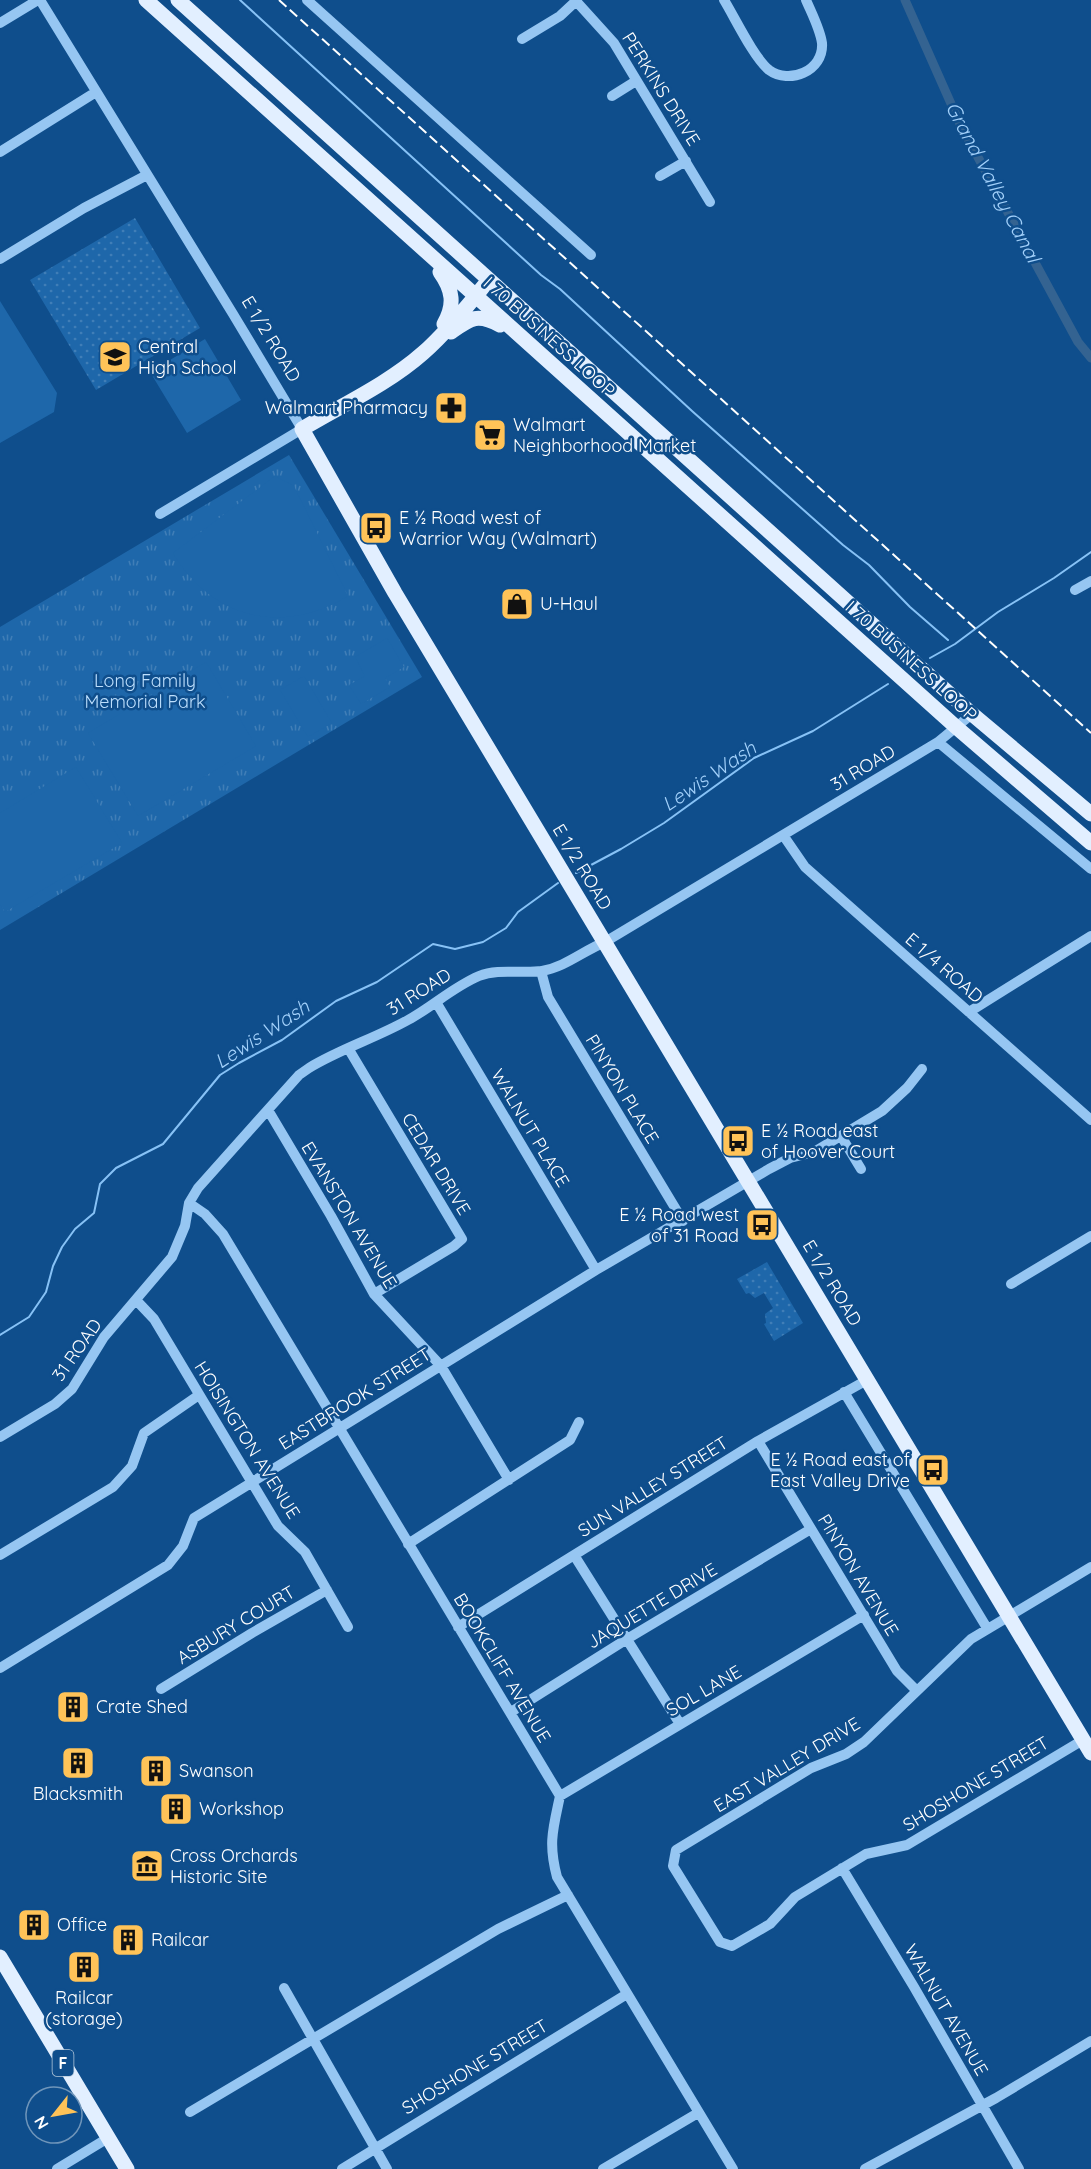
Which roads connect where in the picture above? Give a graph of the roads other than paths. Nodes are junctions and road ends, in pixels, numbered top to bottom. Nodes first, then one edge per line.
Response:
1 (39, 0) edge
2 (146, 0) edge
3 (178, 0) edge
4 (307, 0) edge
5 (576, 0) edge
6 (724, 0) edge
7 (806, 0) edge
8 (0, 23) edge
9 (522, 39) dead end
10 (636, 81) junction
11 (96, 92) junction
12 (612, 96) dead end
13 (0, 153) edge
14 (686, 160) junction
15 (147, 175) junction
16 (660, 176) dead end
17 (710, 202) dead end
18 (403, 232) junction
19 (591, 255) dead end
20 (0, 259) edge
21 (488, 281) junction
22 (475, 297) junction
23 (431, 345) junction
24 (543, 358) junction
25 (302, 429) junction
26 (160, 514) dead end
27 (1091, 581) edge
28 (1076, 590) dead end
29 (972, 714) junction
30 (956, 727) junction
31 (938, 742) junction
32 (1091, 814) edge
33 (783, 835) junction
34 (1091, 843) edge
35 (1091, 869) edge
36 (1091, 936) edge
37 (604, 942) junction
38 (541, 971) junction
39 (436, 1002) junction
40 (969, 1012) junction
41 (348, 1048) junction
42 (922, 1069) dead end
43 (268, 1110) junction
44 (1091, 1120) edge
45 (842, 1136) junction
46 (861, 1169) dead end
47 (749, 1181) junction
48 (189, 1203) junction
49 (683, 1221) junction
50 (1091, 1236) edge
51 (596, 1270) junction
52 (1011, 1284) dead end
53 (374, 1294) junction
54 (136, 1300) junction
55 (441, 1365) junction
56 (867, 1380) junction
57 (844, 1392) junction
58 (199, 1395) junction
59 (579, 1422) dead end
60 (341, 1428) junction
61 (0, 1437) edge
62 (758, 1442) junction
63 (508, 1480) junction
64 (252, 1482) junction
65 (811, 1529) junction
66 (408, 1544) junction
67 (0, 1554) edge
68 (574, 1555) junction
69 (1091, 1567) edge
70 (327, 1590) junction
71 (864, 1615) junction
72 (1009, 1615) junction
73 (348, 1627) dead end
74 (458, 1627) junction
75 (987, 1628) junction
76 (627, 1640) junction
77 (0, 1668) edge
78 (161, 1689) dead end
79 (917, 1691) junction
80 (511, 1712) junction
81 (680, 1724) junction
82 (1087, 1746) edge
83 (560, 1796) junction
84 (842, 1868) junction
85 (568, 1894) junction
86 (732, 1946) joint
87 (0, 1957) edge
88 (284, 1988) dead end
89 (627, 1994) junction
90 (314, 2038) junction
91 (1091, 2041) edge
92 (983, 2105) junction
93 (190, 2112) dead end
94 (698, 2113) junction
95 (108, 2138) junction
96 (374, 2148) junction
97 (57, 2169) edge
98 (127, 2169) edge
99 (342, 2169) edge
100 (387, 2169) edge
101 (603, 2169) edge
102 (733, 2169) edge
103 (865, 2169) edge
104 (1019, 2169) edge

1 - 8 street
1 - 11 street, E 1/2 ROAD
2 - 18 main road, I 70 BUSINESS LOOP
3 - 21 main road, I 70 BUSINESS LOOP
4 - 19 street
5 - 9 street
5 - 10 street, PERKINS DRIVE
6 - 7 street
10 - 12 street
10 - 14 street, PERKINS DRIVE
11 - 13 street
11 - 15 street, E 1/2 ROAD
14 - 16 street
14 - 17 street, PERKINS DRIVE
15 - 20 street
15 - 25 street, E 1/2 ROAD
18 - 22 main road, I 70 BUSINESS LOOP
18 - 23 main road
21 - 22 main road
21 - 29 main road, I 70 BUSINESS LOOP
22 - 23 main road
22 - 24 main road, I 70 BUSINESS LOOP
23 - 24 main road
23 - 25 main road
24 - 30 main road, I 70 BUSINESS LOOP
25 - 26 street
25 - 37 main road, E 1/2 ROAD
27 - 28 street
29 - 30 street, 31 ROAD
29 - 32 main road, I 70 BUSINESS LOOP
30 - 31 street, 31 ROAD
30 - 34 main road, I 70 BUSINESS LOOP
31 - 33 street, 31 ROAD
31 - 35 street
33 - 37 street, 31 ROAD
33 - 40 street, E 1/4 ROAD
36 - 40 street
37 - 38 street, 31 ROAD
37 - 47 main road, E 1/2 ROAD
38 - 39 street, 31 ROAD
38 - 49 street, PINYON PLACE
39 - 41 street, 31 ROAD
39 - 51 street, WALNUT PLACE
40 - 44 street, E 1/4 ROAD
41 - 43 street, 31 ROAD
41 - 53 street, CEDAR DRIVE
42 - 45 street, EASTBROOK STREET
43 - 48 street, 31 ROAD
43 - 53 street, EVANSTON AVENUE
45 - 46 street
45 - 47 street, EASTBROOK STREET
47 - 49 street, EASTBROOK STREET
47 - 56 main road, E 1/2 ROAD
48 - 54 street, 31 ROAD
48 - 60 street, BOOKCLIFF AVENUE
49 - 51 street, EASTBROOK STREET
50 - 52 street
51 - 55 street, EASTBROOK STREET
53 - 55 street, EVANSTON AVENUE
54 - 58 street, HOISINGTON AVENUE
54 - 61 street, 31 ROAD
55 - 60 street, EASTBROOK STREET
55 - 63 street, EVANSTON AVENUE
56 - 57 street, SUN VALLEY STREET
56 - 72 main road, E 1/2 ROAD
57 - 62 street, SUN VALLEY STREET
57 - 75 street
58 - 64 street, HOISINGTON AVENUE
58 - 67 street
59 - 63 street
60 - 64 street, EASTBROOK STREET
60 - 66 street, BOOKCLIFF AVENUE
62 - 65 street, PINYON AVENUE
62 - 68 street, SUN VALLEY STREET
63 - 66 street
64 - 70 street, HOISINGTON AVENUE
64 - 77 street, EASTBROOK STREET
65 - 71 street, PINYON AVENUE
65 - 76 street, JAQUETTE DRIVE
66 - 74 street, BOOKCLIFF AVENUE
68 - 74 street, SUN VALLEY STREET
68 - 76 street
69 - 72 street, EAST VALLEY DRIVE
70 - 73 street, HOISINGTON AVENUE
70 - 78 street, ASBURY COURT
71 - 79 street, PINYON AVENUE
71 - 81 street, SOL LANE
72 - 75 street, EAST VALLEY DRIVE
72 - 82 main road, E 1/2 ROAD
74 - 80 street, BOOKCLIFF AVENUE
75 - 79 street, EAST VALLEY DRIVE
76 - 80 street, JAQUETTE DRIVE
76 - 81 street
79 - 86 street, EAST VALLEY DRIVE
80 - 83 street, BOOKCLIFF AVENUE
81 - 83 street, SOL LANE
82 - 84 street, SHOSHONE STREET
83 - 85 street
84 - 86 street, SHOSHONE STREET
84 - 92 street, WALNUT AVENUE
85 - 89 street
85 - 90 street
87 - 95 main road, F
88 - 90 street
89 - 94 street
89 - 96 street, SHOSHONE STREET
90 - 93 street
90 - 96 street
91 - 92 street
92 - 103 street
92 - 104 street, WALNUT AVENUE
94 - 101 street
94 - 102 street
95 - 97 street
95 - 98 main road, F
96 - 99 street, SHOSHONE STREET
96 - 100 street

